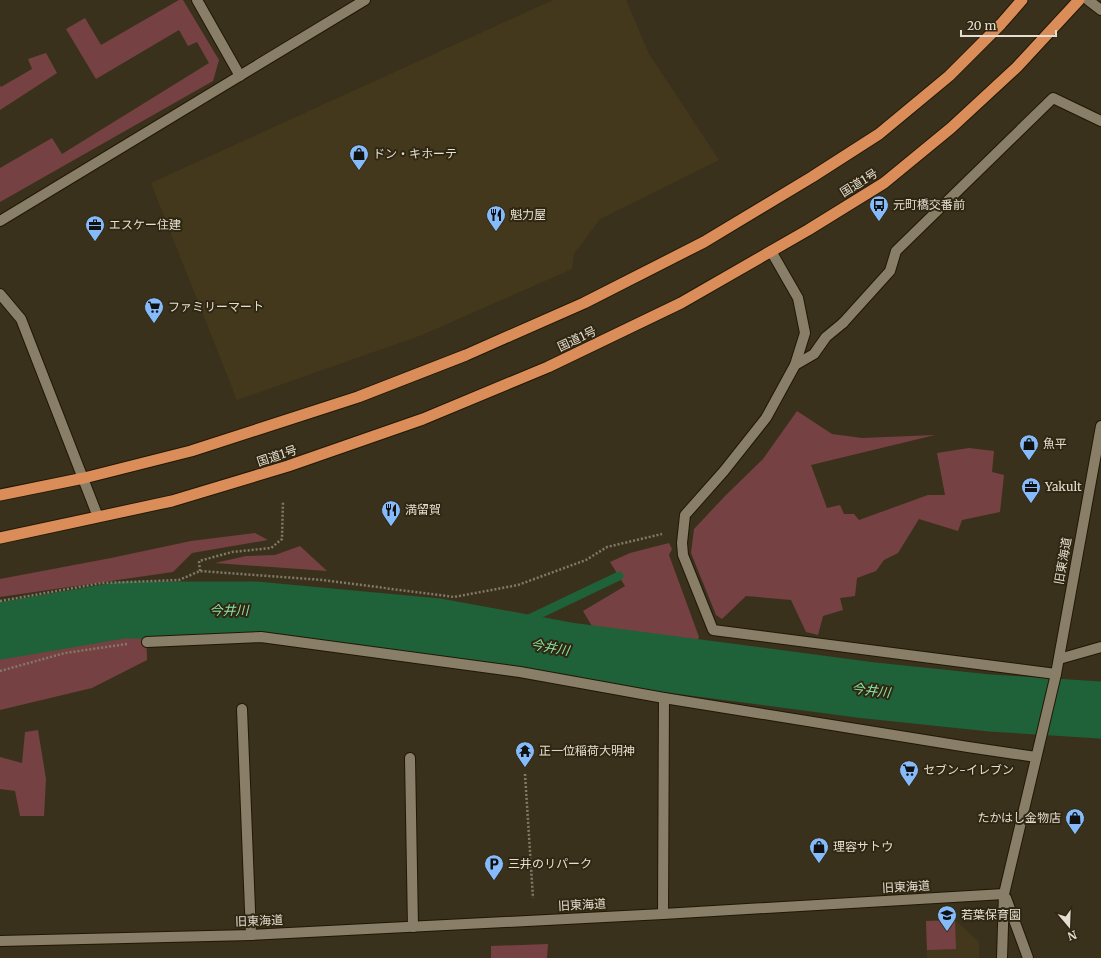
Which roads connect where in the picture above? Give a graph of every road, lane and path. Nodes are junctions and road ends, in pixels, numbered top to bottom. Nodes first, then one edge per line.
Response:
1 (197, 0) edge
2 (365, 0) edge
3 (1022, 0) edge
4 (1079, 0) edge
5 (1088, 0) edge
6 (1101, 10) edge
7 (240, 76) junction
8 (1101, 121) edge
9 (0, 221) edge
10 (771, 251) junction
11 (0, 294) edge
12 (795, 365) junction
13 (1101, 426) edge
14 (84, 478) junction
15 (0, 495) edge
16 (283, 501) dead end
17 (98, 517) junction
18 (683, 529) junction
19 (0, 538) edge
20 (200, 571) junction
21 (0, 601) edge
22 (147, 642) joint
23 (1101, 647) edge
24 (1059, 659) junction
25 (0, 671) edge
26 (1056, 674) junction
27 (664, 698) junction
28 (242, 708) dead end
29 (1036, 757) junction
30 (410, 758) dead end
31 (525, 774) dead end
32 (1004, 894) junction
33 (663, 914) junction
34 (534, 921) junction
35 (413, 927) junction
36 (251, 935) junction
37 (0, 941) edge
38 (1002, 958) edge
39 (1028, 958) edge

1 - 7 street
2 - 7 street
3 - 14 highway
4 - 10 highway, 国道1号
5 - 6 street
7 - 9 street
8 - 12 street
10 - 12 street
10 - 17 highway, 国道1号
11 - 14 street
12 - 18 street
13 - 24 street, 旧東海道
14 - 15 highway
14 - 17 street
16 - 20 path
17 - 19 highway, 国道1号
18 - 20 path
18 - 26 street
20 - 21 path
22 - 25 path
22 - 27 street
23 - 24 street
24 - 26 street, 旧東海道
26 - 29 street, 旧東海道
27 - 29 street
27 - 33 street
28 - 36 street
29 - 32 street
30 - 35 street
31 - 34 path
32 - 33 street, 旧東海道
32 - 38 street
32 - 39 street
33 - 34 street, 旧東海道
34 - 35 street, 旧東海道
35 - 36 street, 旧東海道
36 - 37 street, 旧東海道

